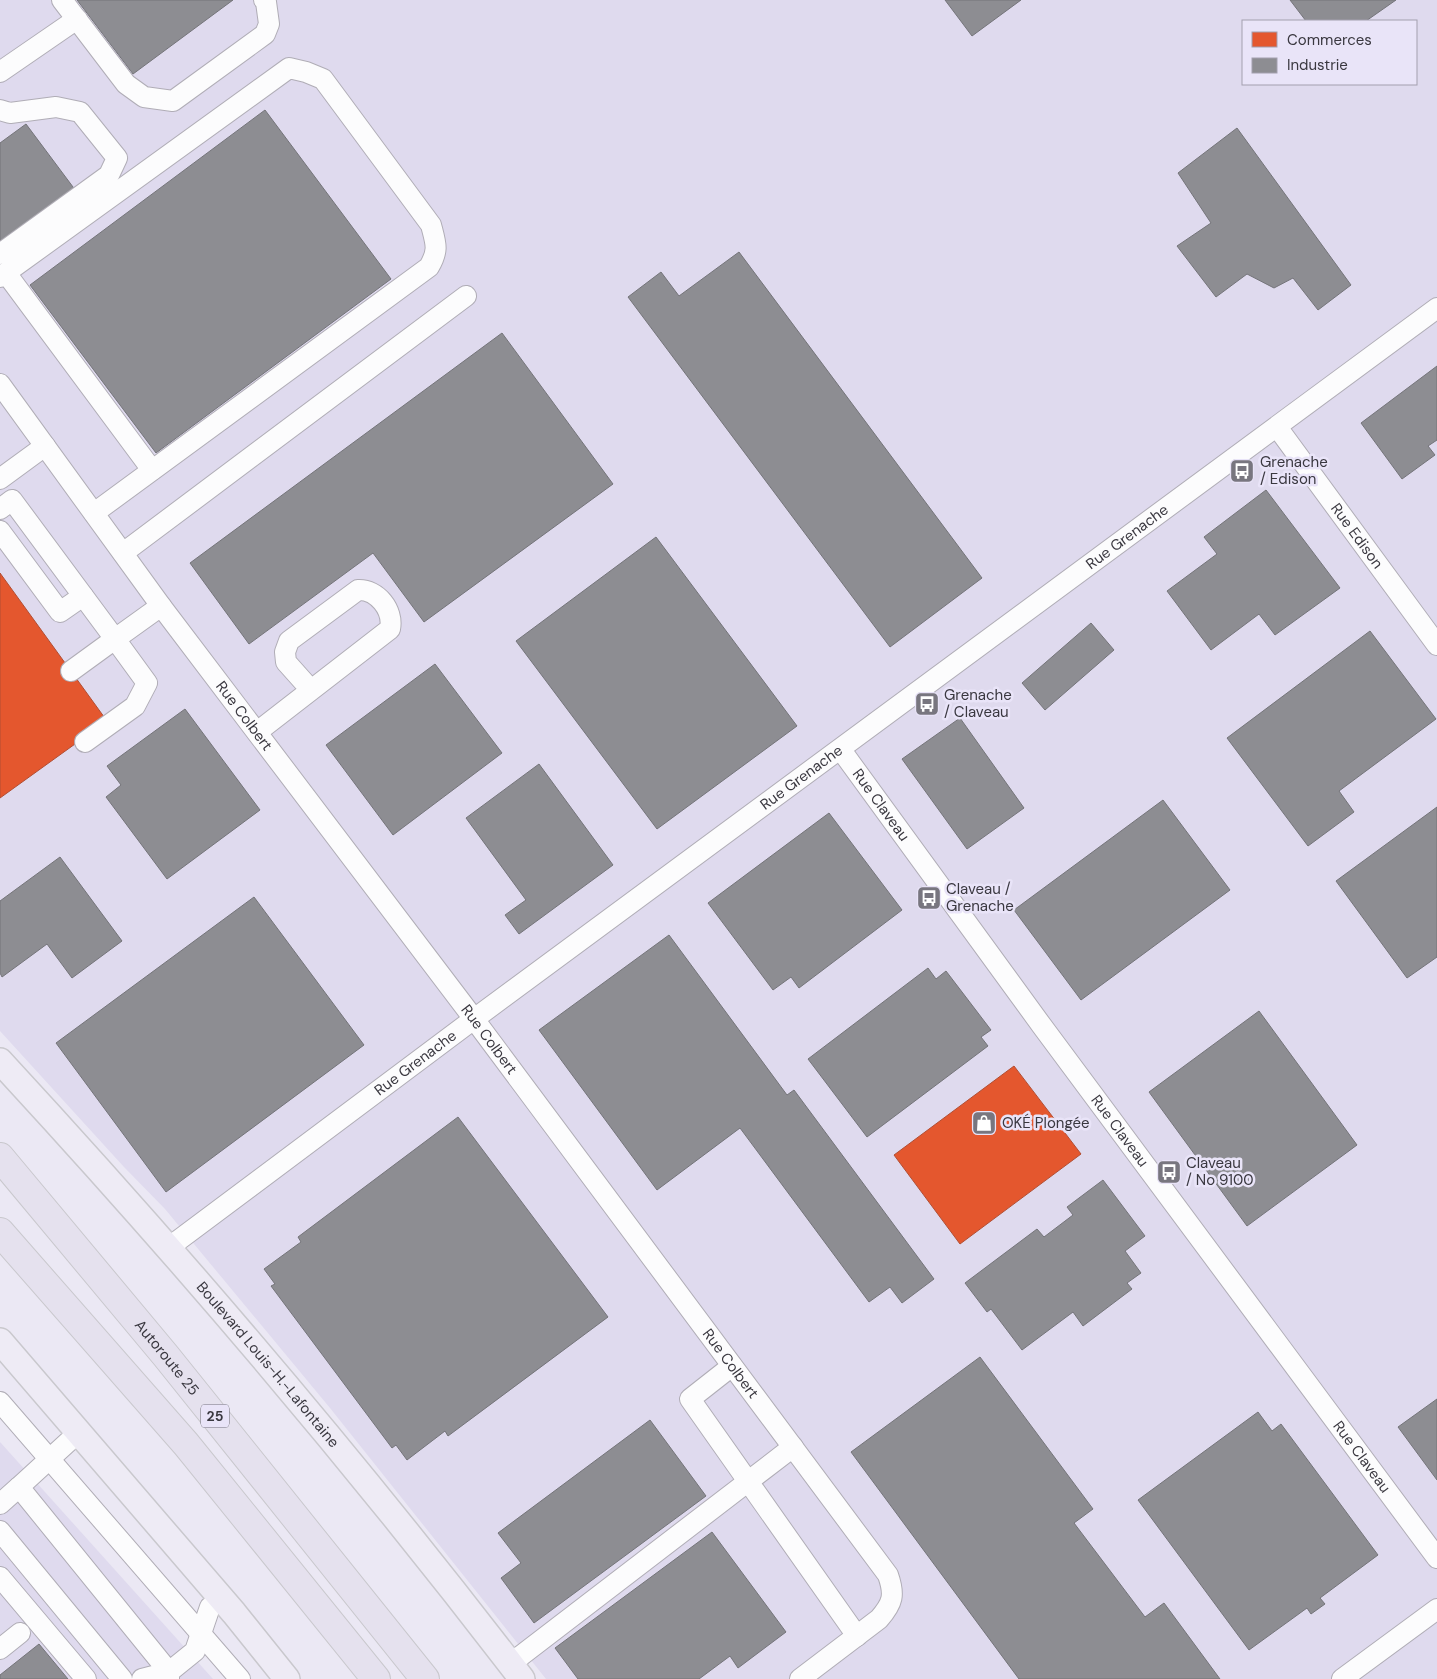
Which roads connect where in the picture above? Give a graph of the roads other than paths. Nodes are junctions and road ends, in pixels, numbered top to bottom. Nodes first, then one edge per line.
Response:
1 (62, 0) edge
2 (264, 0) edge
3 (76, 20) junction
4 (0, 72) edge
5 (0, 110) edge
6 (0, 254) edge
7 (3, 275) edge
8 (466, 296) dead end
9 (1437, 308) edge
10 (0, 385) edge
11 (1276, 427) junction
12 (45, 446) junction
13 (152, 470) junction
14 (0, 479) edge
15 (0, 483) edge
16 (6, 505) edge
17 (94, 513) junction
18 (0, 530) edge
19 (123, 553) junction
20 (83, 596) junction
21 (162, 606) junction
22 (114, 639) junction
23 (1437, 645) edge
24 (71, 670) dead end
25 (311, 690) junction
26 (257, 732) junction
27 (85, 742) dead end
28 (841, 750) junction
29 (474, 1019) junction
30 (0, 1061) edge
31 (0, 1157) edge
32 (2, 1234) edge
33 (168, 1248) junction
34 (0, 1341) edge
35 (732, 1366) junction
36 (0, 1402) edge
37 (79, 1432) junction
38 (793, 1447) junction
39 (50, 1459) junction
40 (747, 1481) junction
41 (19, 1487) junction
42 (0, 1504) edge
43 (0, 1530) edge
44 (1437, 1558) edge
45 (0, 1577) edge
46 (222, 1599) junction
47 (1437, 1610) edge
48 (20, 1633) dead end
49 (201, 1634) junction
50 (857, 1636) junction
51 (0, 1648) edge
52 (516, 1671) edge
53 (169, 1676) edge
54 (86, 1679) edge
55 (122, 1679) edge
56 (142, 1679) edge
57 (240, 1679) edge
58 (286, 1679) edge
59 (376, 1679) edge
60 (425, 1679) edge
61 (800, 1679) edge
62 (1342, 1679) edge

1 - 3 street
2 - 3 street
3 - 4 street
5 - 6 street
7 - 13 street
7 - 13 street
8 - 19 street
9 - 11 street, Rue Grenache
10 - 12 street, Rue Colbert
11 - 23 street, Rue Edison
11 - 28 street, Rue Grenache
12 - 14 street
12 - 17 street, Rue Colbert
13 - 17 street
15 - 16 street
16 - 20 street
17 - 19 street, Rue Colbert
18 - 20 street
19 - 21 street, Rue Colbert
20 - 22 street
21 - 22 street
21 - 26 street, Rue Colbert
22 - 24 street
22 - 27 street
25 - 25 street
25 - 26 street
26 - 29 street, Rue Colbert
28 - 29 street, Rue Grenache
28 - 44 street, Rue Claveau
29 - 33 street, Rue Grenache
29 - 35 street, Rue Colbert
30 - 33 main road, Boulevard Louis-H.-Lafontaine
31 - 60 highway, Autoroute 25 / 25
32 - 59 highway, 25
33 - 52 main road, Boulevard Louis-H.-Lafontaine
34 - 37 main road
35 - 38 street, Rue Colbert
35 - 40 street
36 - 39 street
37 - 39 street
37 - 46 main road
38 - 40 street
38 - 50 street, Rue Colbert
39 - 41 street
39 - 49 street
40 - 50 street
40 - 52 street
41 - 42 street
41 - 53 street
43 - 55 street
45 - 54 street
46 - 49 street
46 - 58 main road
47 - 62 street
48 - 51 street
49 - 53 street
49 - 57 street
50 - 61 street, Rue Colbert
53 - 56 street

